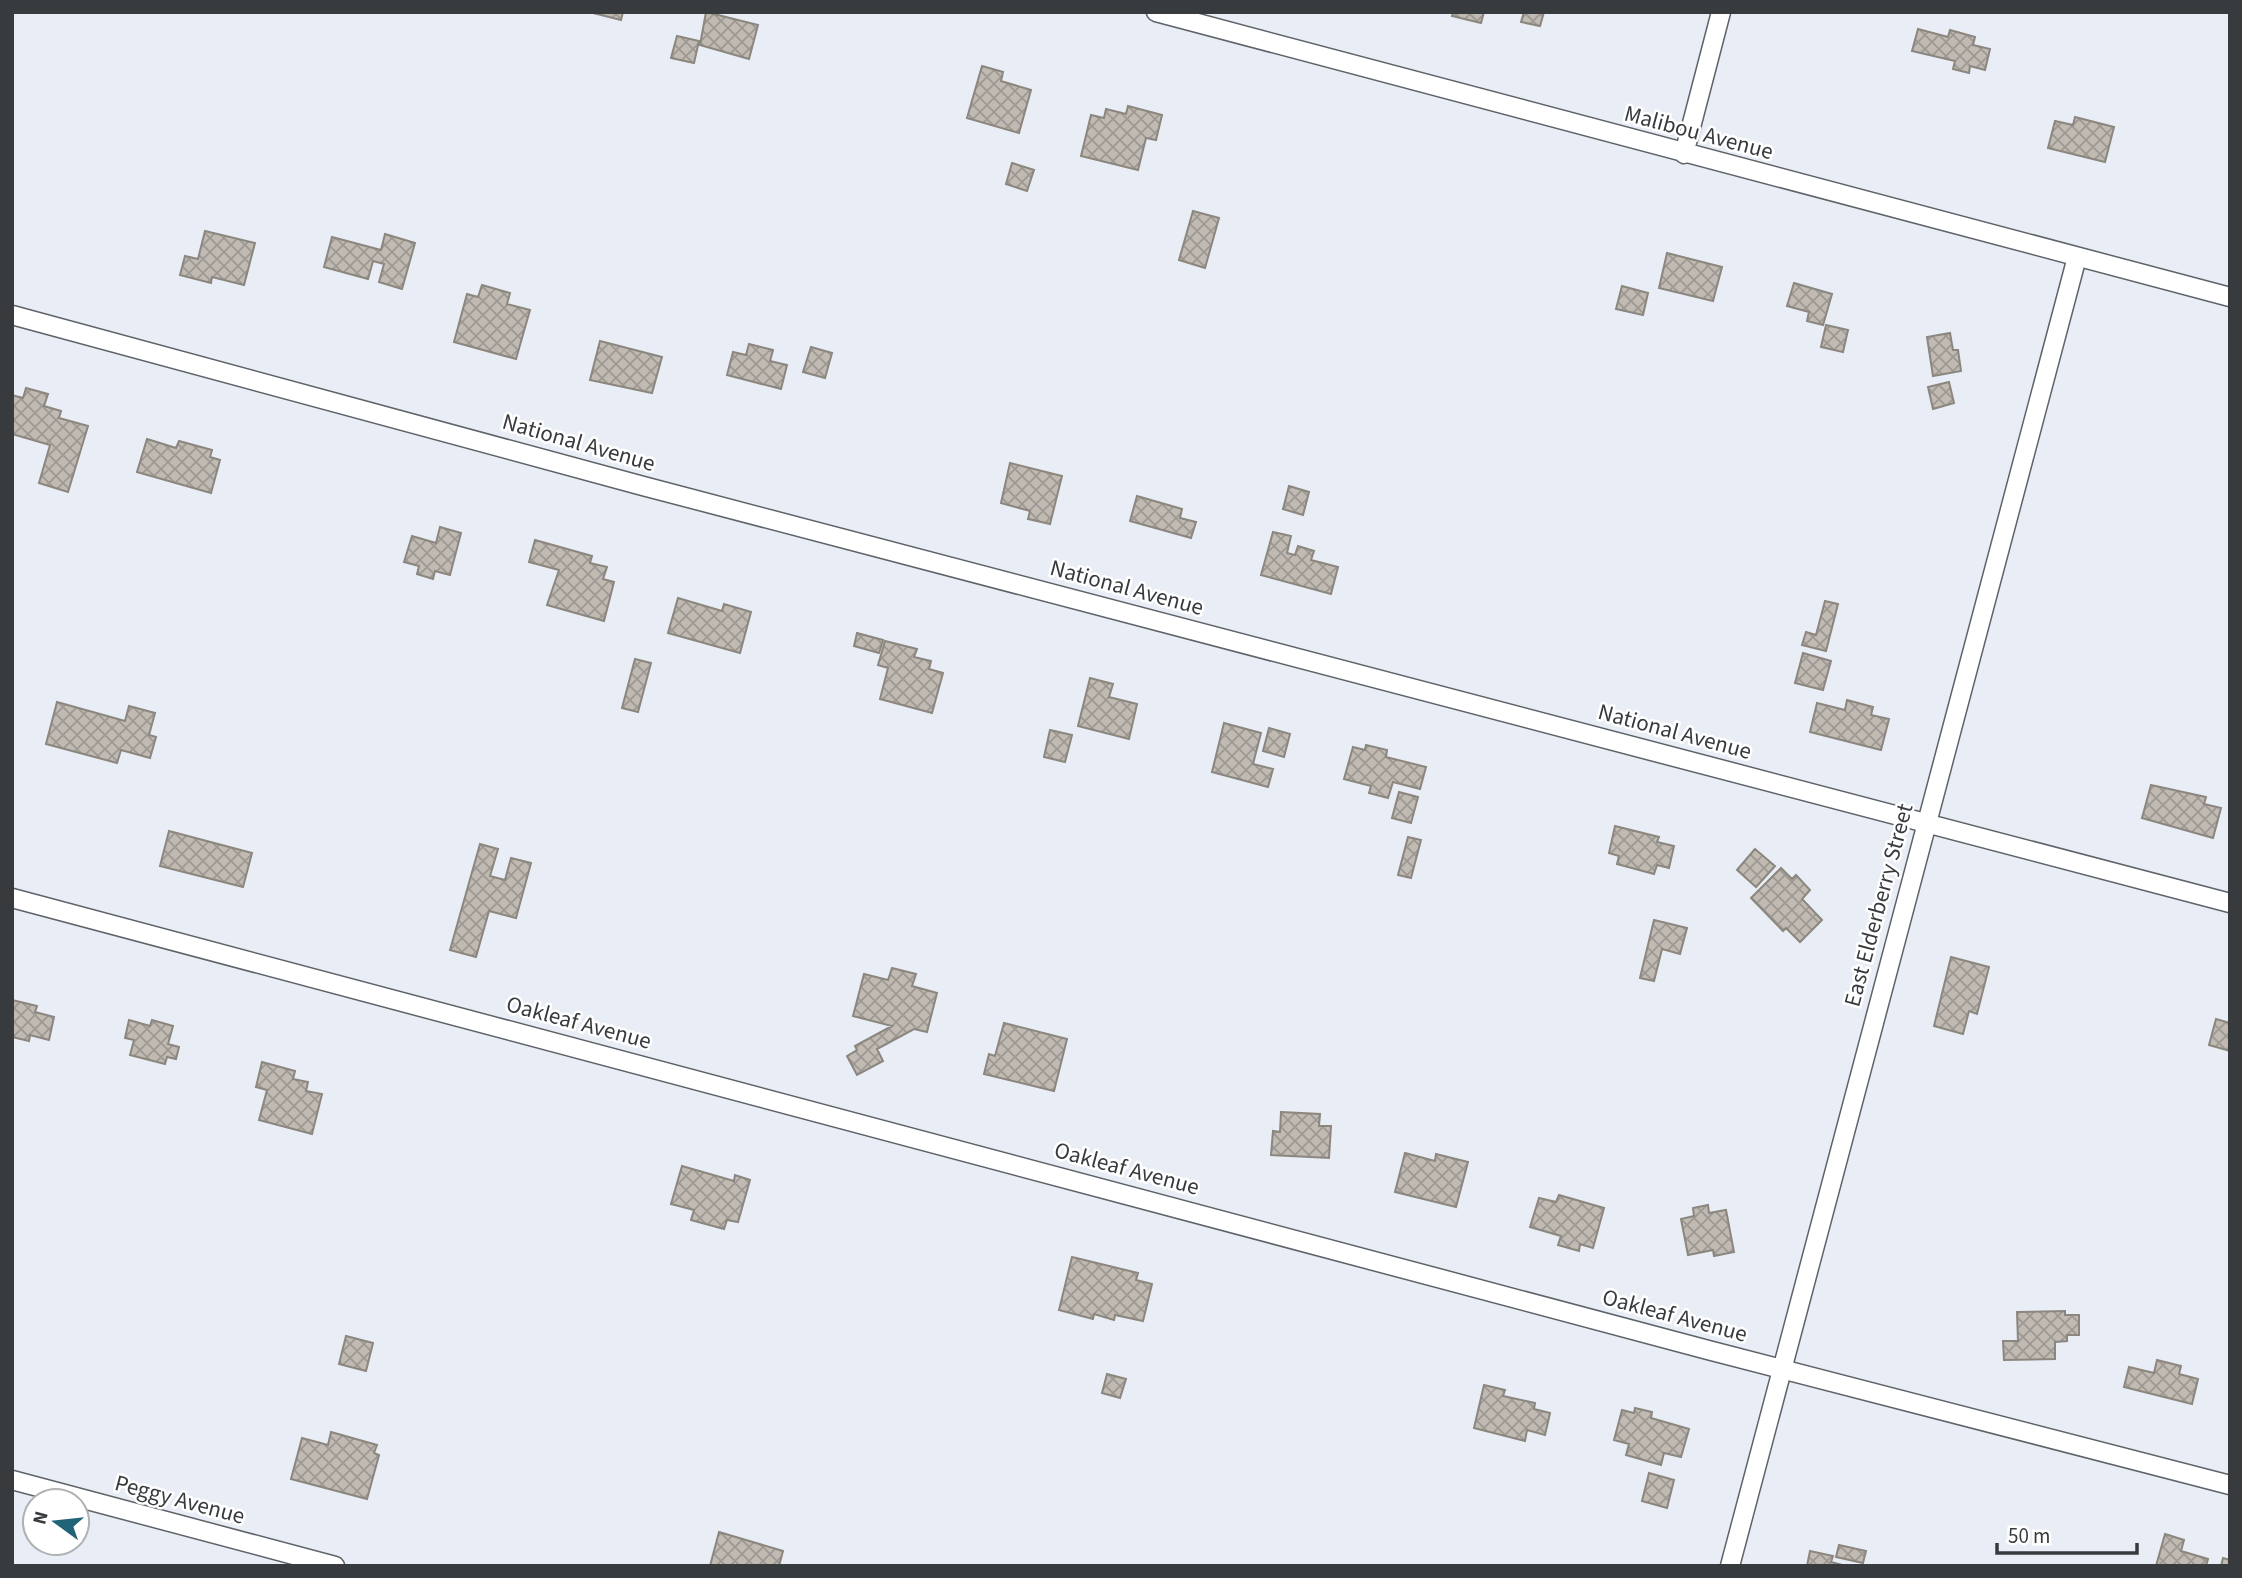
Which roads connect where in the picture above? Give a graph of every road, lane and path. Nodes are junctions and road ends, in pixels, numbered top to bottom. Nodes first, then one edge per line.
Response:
1 (1156, 12) edge
2 (1721, 12) edge
3 (1684, 154) junction
4 (2077, 257) junction
5 (2230, 297) edge
6 (12, 315) edge
7 (1925, 822) junction
8 (12, 898) edge
9 (2230, 903) edge
10 (1782, 1368) junction
11 (12, 1480) edge
12 (2230, 1485) edge
13 (335, 1566) edge
14 (1730, 1566) edge

1 - 3 street, Malibou Avenue
2 - 3 street
3 - 4 street, Malibou Avenue
4 - 5 street, Malibou Avenue
4 - 7 street, East Elderberry Street
6 - 7 street, National Avenue
7 - 9 street, National Avenue
7 - 10 street, East Elderberry Street
8 - 10 street, Oakleaf Avenue
10 - 12 street, Oakleaf Avenue
10 - 14 street, East Elderberry Street
11 - 13 street, Peggy Avenue

